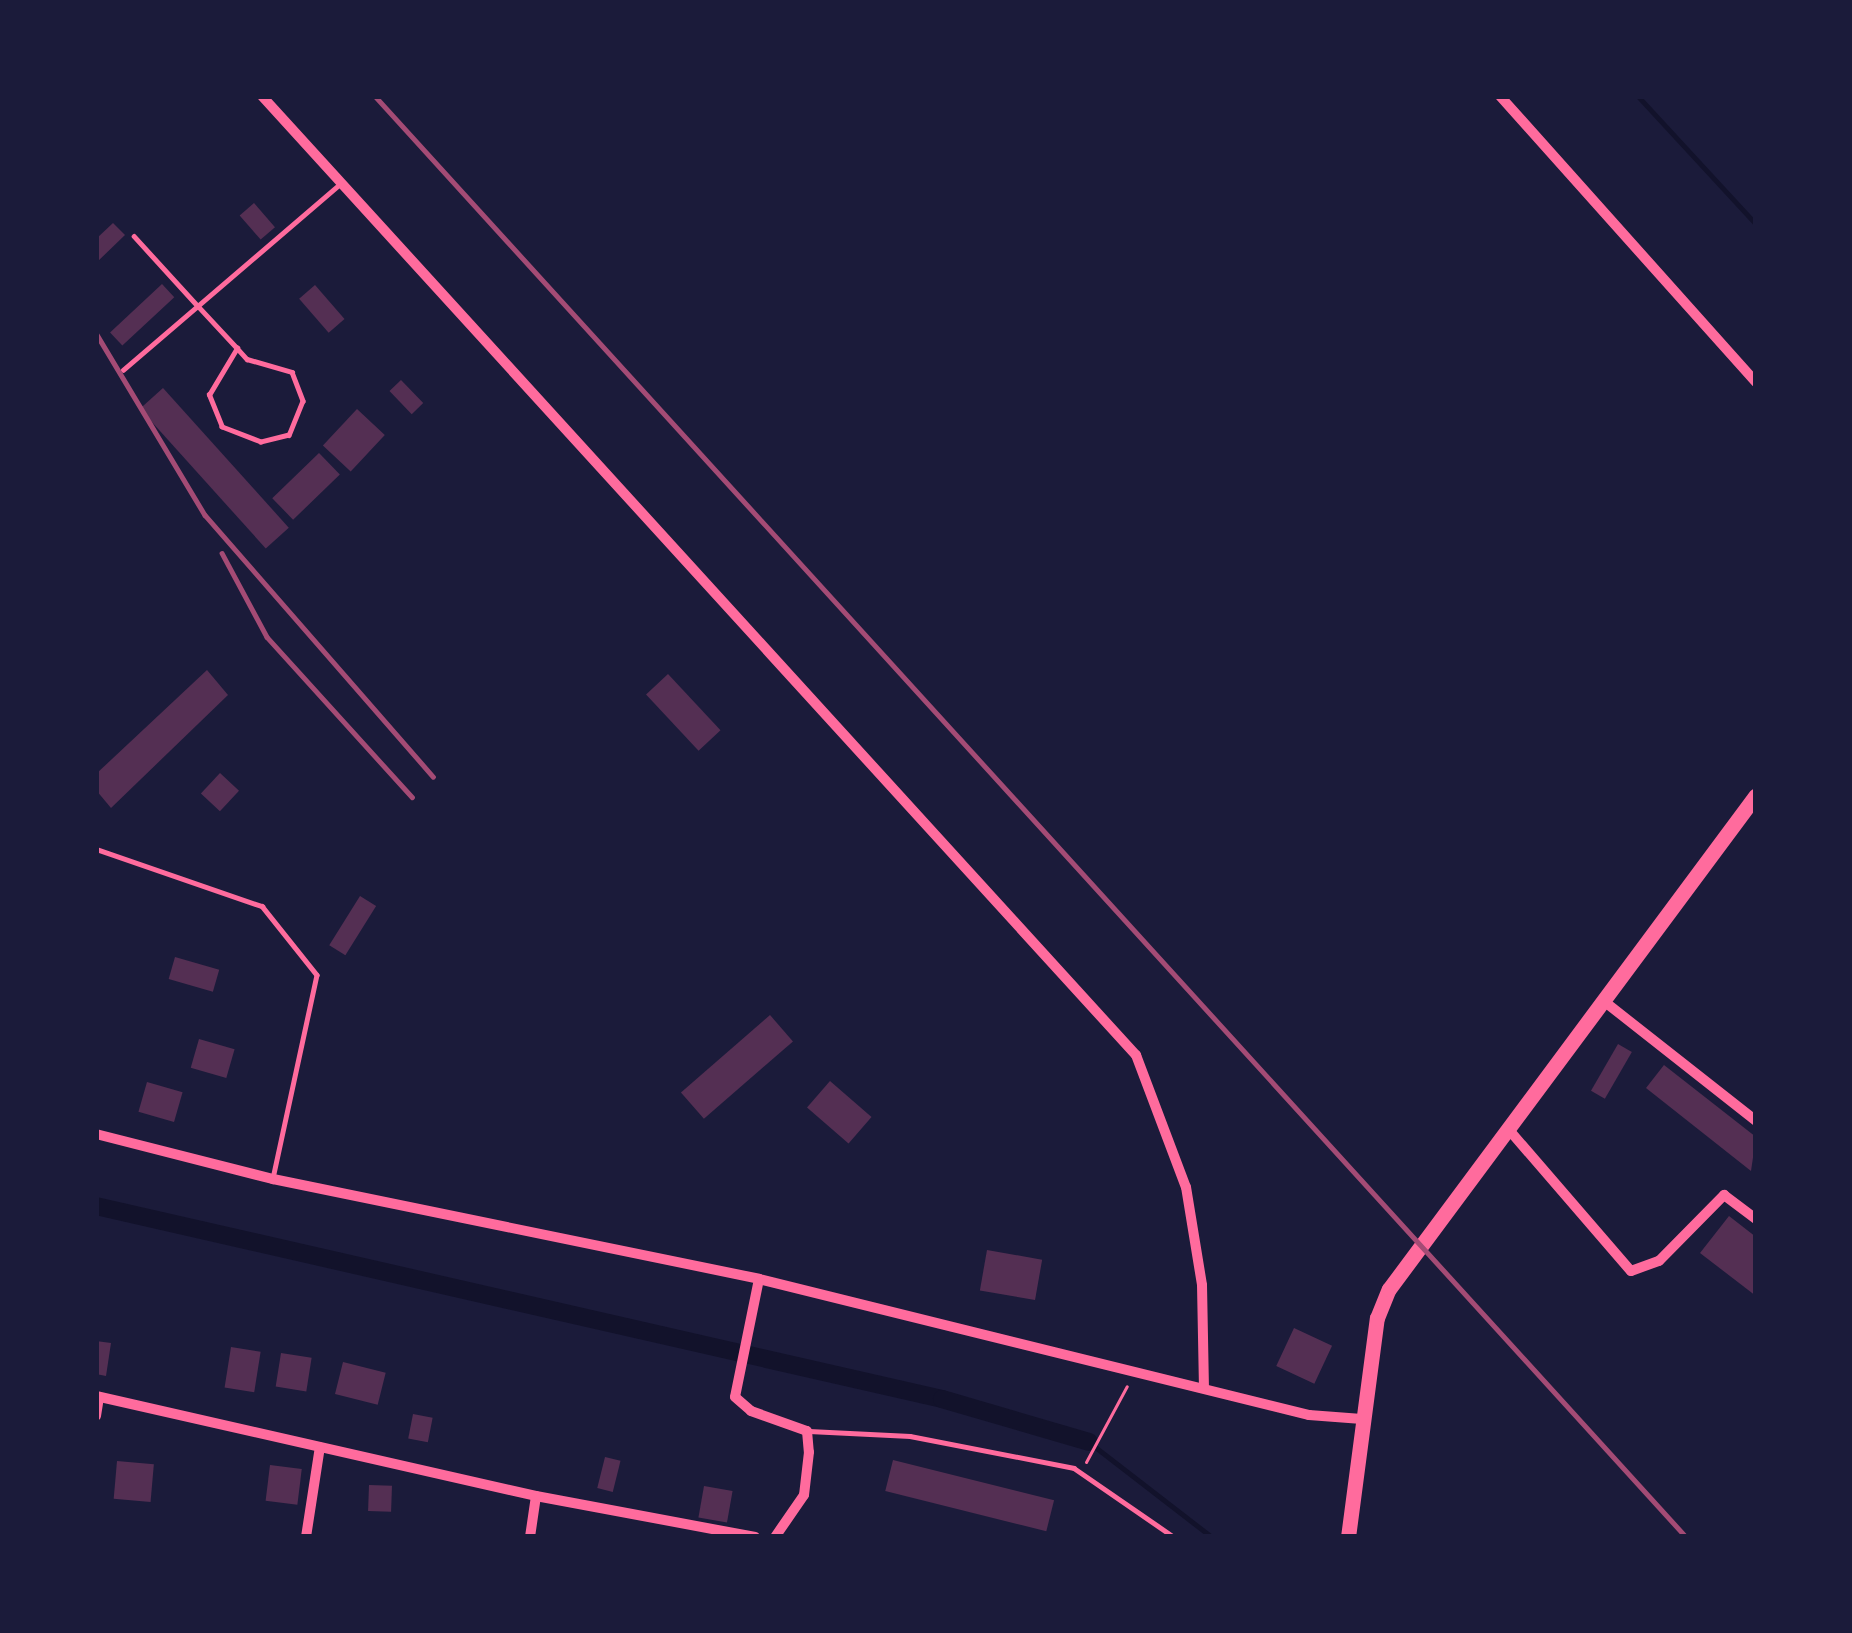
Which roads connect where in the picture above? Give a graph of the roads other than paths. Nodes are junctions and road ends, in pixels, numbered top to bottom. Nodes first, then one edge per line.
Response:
1 (262, 96) edge
2 (1500, 96) edge
3 (342, 183) junction
4 (134, 236) dead end
5 (198, 306) junction
6 (237, 348) junction
7 (123, 370) dead end
8 (1756, 382) edge
9 (1756, 795) edge
10 (96, 849) edge
11 (1605, 1002) junction
12 (1756, 1120) edge
13 (1510, 1131) junction
14 (96, 1134) edge
15 (273, 1179) junction
16 (1756, 1219) edge
17 (759, 1279) junction
18 (1204, 1387) junction
19 (97, 1396) edge
20 (96, 1416) edge
21 (1362, 1419) junction
22 (807, 1431) junction
23 (320, 1447) junction
24 (536, 1496) junction
25 (306, 1537) edge
26 (530, 1537) edge
27 (754, 1537) edge
28 (775, 1537) edge
29 (1174, 1537) edge
30 (1348, 1537) edge

1 - 3 street
2 - 8 street
3 - 5 lane
3 - 18 street
4 - 5 lane
5 - 6 lane
5 - 7 lane
6 - 6 lane
9 - 11 main road
10 - 15 lane
11 - 12 street
11 - 13 main road
13 - 16 street
13 - 21 main road
14 - 15 street
15 - 17 street
17 - 18 street
17 - 22 street
18 - 21 street
19 - 20 street
19 - 23 street
21 - 30 main road
22 - 28 street
22 - 29 lane
23 - 24 street
23 - 25 street
24 - 26 street
24 - 27 street

